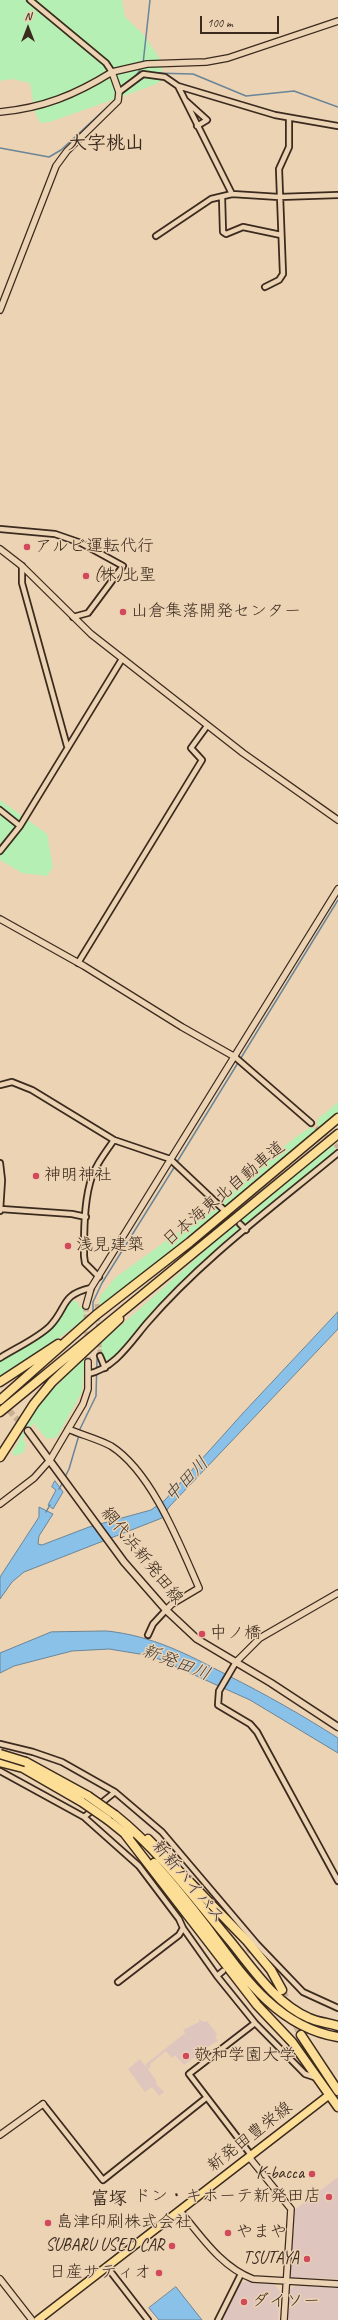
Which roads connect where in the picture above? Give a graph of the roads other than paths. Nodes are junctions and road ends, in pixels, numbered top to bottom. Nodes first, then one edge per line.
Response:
1 (30, 0) edge
2 (338, 21) edge
3 (139, 66) junction
4 (112, 72) junction
5 (143, 74) junction
6 (178, 86) junction
7 (119, 92) junction
8 (184, 99) junction
9 (0, 112) edge
10 (290, 118) junction
11 (197, 126) junction
12 (338, 126) edge
13 (232, 194) junction
14 (338, 195) edge
15 (222, 197) junction
16 (279, 197) junction
17 (281, 235) junction
18 (156, 236) dead end
19 (265, 288) dead end
20 (0, 310) edge
21 (0, 529) edge
22 (0, 549) edge
23 (22, 566) junction
24 (73, 617) junction
25 (122, 659) junction
26 (208, 726) junction
27 (67, 746) junction
28 (0, 810) edge
29 (338, 820) edge
30 (20, 826) junction
31 (0, 851) edge
32 (338, 889) edge
33 (0, 919) edge
34 (78, 962) junction
35 (235, 1057) junction
36 (0, 1084) edge
37 (338, 1118) edge
38 (311, 1123) tunnel mouth
39 (338, 1134) edge
40 (114, 1140) junction
41 (338, 1154) edge
42 (170, 1160) junction
43 (0, 1163) edge
44 (223, 1209) dead end
45 (1, 1210) edge
46 (86, 1217) junction
47 (240, 1224) dead end
48 (246, 1230) junction
49 (181, 1264) junction
50 (99, 1277) junction
51 (91, 1288) junction
52 (86, 1306) tunnel mouth
53 (96, 1315) junction
54 (100, 1356) tunnel mouth
55 (0, 1358) edge
56 (88, 1362) tunnel mouth
57 (105, 1368) junction
58 (88, 1374) junction
59 (0, 1382) edge
60 (0, 1400) edge
61 (0, 1412) edge
62 (68, 1429) junction
63 (28, 1431) tunnel mouth
64 (0, 1457) edge
65 (50, 1460) junction
66 (0, 1504) edge
67 (338, 1593) edge
68 (166, 1610) junction
69 (148, 1635) dead end
70 (236, 1662) junction
71 (338, 1727) edge
72 (0, 1744) edge
73 (7, 1746) junction
74 (0, 1754) edge
75 (0, 1762) edge
76 (24, 1765) junction
77 (0, 1771) edge
78 (115, 1792) junction
79 (85, 1799) junction
80 (84, 1817) junction
81 (129, 1826) junction
82 (125, 1834) junction
83 (338, 1881) edge
84 (183, 1928) junction
85 (223, 1971) dead end
86 (218, 1976) junction
87 (118, 1982) dead end
88 (282, 1990) tunnel mouth
89 (338, 2008) edge
90 (256, 2023) junction
91 (338, 2026) edge
92 (301, 2035) tunnel mouth
93 (337, 2036) edge
94 (317, 2078) junction
95 (337, 2088) edge
96 (329, 2095) junction
97 (206, 2098) junction
98 (43, 2104) joint
99 (338, 2107) edge
100 (0, 2135) edge
101 (250, 2156) junction
102 (180, 2211) junction
103 (107, 2267) junction
104 (241, 2274) junction
105 (0, 2279) edge
106 (286, 2281) junction
107 (338, 2284) edge
108 (32, 2320) edge
109 (38, 2320) edge
110 (148, 2320) edge
111 (218, 2320) edge
112 (284, 2320) edge

1 - 4 street
2 - 3 street
3 - 4 street
3 - 5 street
4 - 7 street
4 - 9 street
5 - 6 street
5 - 7 street
6 - 8 street
6 - 10 street
7 - 20 street
8 - 11 street
8 - 11 street
10 - 12 street
10 - 16 street
11 - 13 street
13 - 15 street
13 - 16 street
14 - 16 street
15 - 17 street
15 - 18 street
16 - 17 street
17 - 19 street
21 - 24 street
22 - 23 street
23 - 24 street
23 - 27 street
24 - 25 street
25 - 26 street
25 - 27 street
26 - 29 street
26 - 34 street
27 - 30 street
28 - 30 street
30 - 31 street
32 - 35 street
33 - 34 street
34 - 35 street
35 - 38 street
35 - 42 street
36 - 40 street
37 - 53 highway, 日本海東北自動車道
39 - 49 highway, 日本海東北自動車道
40 - 42 street
40 - 46 street
41 - 48 street
42 - 44 street
42 - 50 street
43 - 45 street
45 - 46 street
46 - 50 street
47 - 48 street
48 - 57 street
49 - 61 highway, 日本海東北自動車道
49 - 64 highway
50 - 51 street
51 - 52 street
51 - 55 street
53 - 59 highway
53 - 60 highway, 日本海東北自動車道
54 - 57 street
56 - 58 street
57 - 58 street
58 - 62 street
62 - 65 street
62 - 68 street
63 - 65 main road, 網代浜新発田線
65 - 66 street
65 - 68 main road, 網代浜新発田線
67 - 70 street
68 - 69 street
68 - 70 main road, 網代浜新発田線
70 - 71 main road, 網代浜新発田線
70 - 83 street
72 - 73 street
73 - 74 street
73 - 78 street
74 - 76 highway, 新新バイパス, bridge
75 - 76 highway, 新新バイパス
76 - 79 highway, 新新バイパス
77 - 80 street
78 - 80 street
78 - 89 street
79 - 81 highway, 新新バイパス, bridge
79 - 82 highway, 新新バイパス, bridge
80 - 84 street
81 - 88 highway
81 - 91 highway, 新新バイパス
82 - 93 highway, 新新バイパス
82 - 94 highway
84 - 86 street
84 - 87 street
85 - 86 street
86 - 90 street
90 - 94 street
90 - 97 street
92 - 95 highway
94 - 96 highway
95 - 96 highway
96 - 99 highway
96 - 101 main road, 新発田豊栄線
97 - 98 street
97 - 101 street
98 - 100 street
101 - 102 main road, 新発田豊栄線
101 - 106 street
102 - 103 main road, 新発田豊栄線
102 - 104 street
103 - 109 main road, 新発田豊栄線
103 - 110 street
104 - 106 street
104 - 111 street
105 - 108 street
106 - 107 street
106 - 112 street

